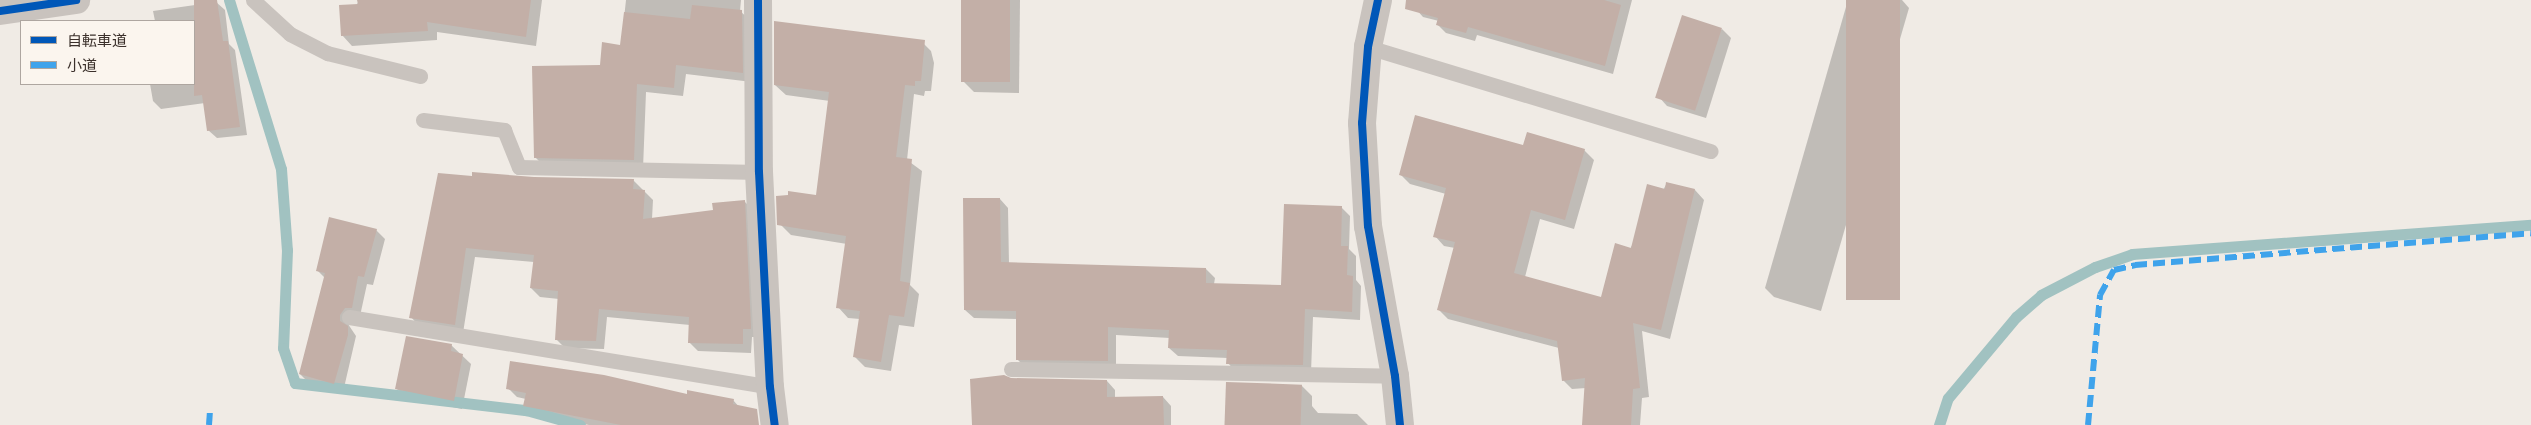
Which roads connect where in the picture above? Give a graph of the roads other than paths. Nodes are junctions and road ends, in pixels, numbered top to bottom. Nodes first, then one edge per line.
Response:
1 (76, 0) edge
2 (254, 0) edge
3 (758, 0) edge
4 (1378, 0) edge
5 (0, 11) edge
6 (1368, 47) junction
7 (420, 76) dead end
8 (423, 120) dead end
9 (1711, 151) dead end
10 (759, 172) junction
11 (349, 317) dead end
12 (1012, 369) dead end
13 (1395, 376) junction
14 (770, 387) junction
15 (775, 425) edge
16 (1400, 425) edge

1 - 5 street
2 - 7 lane
3 - 10 street
4 - 6 street
6 - 9 lane
6 - 13 street
8 - 10 lane
10 - 14 street
11 - 14 lane
12 - 13 lane
13 - 16 street
14 - 15 street

